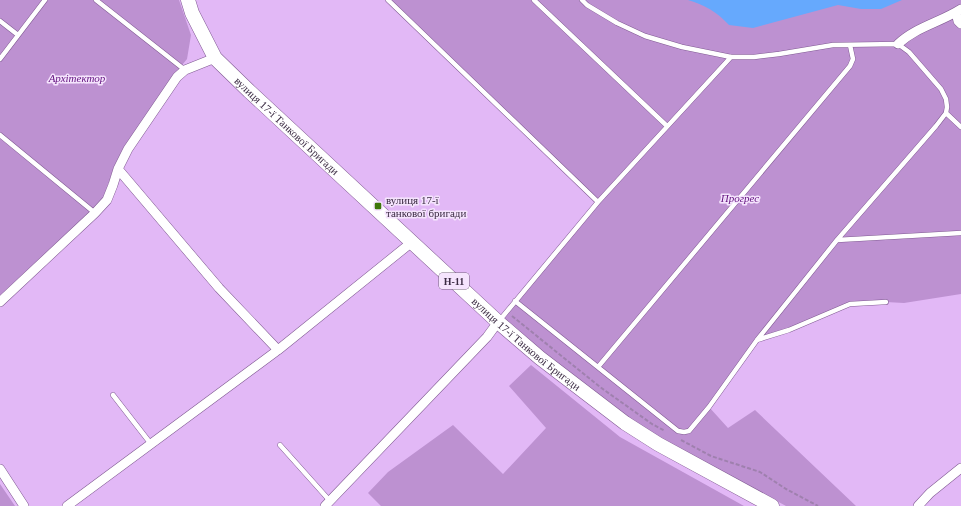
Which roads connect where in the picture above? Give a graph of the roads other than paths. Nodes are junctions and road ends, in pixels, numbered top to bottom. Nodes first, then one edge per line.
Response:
1 (45, 0) edge
2 (96, 0) edge
3 (188, 0) edge
4 (388, 0) edge
5 (534, 0) edge
6 (582, 0) edge
7 (959, 10) edge
8 (0, 21) edge
9 (961, 24) edge
10 (18, 35) junction
11 (898, 44) junction
12 (850, 45) junction
13 (731, 57) junction
14 (215, 58) junction
15 (0, 59) edge
16 (185, 70) junction
17 (946, 113) junction
18 (667, 126) junction
19 (961, 127) edge
20 (0, 135) edge
21 (118, 169) junction
22 (598, 202) junction
23 (95, 213) junction
24 (961, 233) edge
25 (837, 240) junction
26 (412, 242) junction
27 (515, 301) junction
28 (0, 302) edge
29 (886, 302) dead end
30 (498, 322) junction
31 (757, 340) junction
32 (278, 350) junction
33 (598, 367) junction
34 (113, 395) dead end
35 (151, 444) junction
36 (280, 445) dead end
37 (961, 468) edge
38 (0, 469) edge
39 (328, 504) edge
40 (24, 506) edge
41 (66, 506) edge
42 (772, 506) edge
43 (918, 506) edge

1 - 10 lane
2 - 16 lane
3 - 14 main road, вулиця 17-ї Танкової Бригади / Н-11
4 - 22 lane
5 - 18 lane
6 - 13 lane
7 - 9 street
7 - 11 street
8 - 10 lane
10 - 15 lane
11 - 12 lane
11 - 17 lane
12 - 13 lane
12 - 33 lane
13 - 18 lane
14 - 16 street
14 - 26 main road, вулиця 17-ї Танкової Бригади / Н-11
16 - 21 street
17 - 19 lane
17 - 25 lane
18 - 22 lane
20 - 23 lane
21 - 23 street
21 - 32 street
22 - 27 lane
23 - 28 street
24 - 25 lane
25 - 31 lane
26 - 30 main road, вулиця 17-ї Танкової Бригади / Н-11
26 - 32 street
27 - 30 lane
27 - 33 lane
29 - 31 lane
30 - 39 street
30 - 42 main road, вулиця 17-ї Танкової Бригади / Н-11
31 - 33 lane
32 - 35 street
34 - 35 lane
35 - 41 street
36 - 39 lane
37 - 43 street
38 - 40 street

